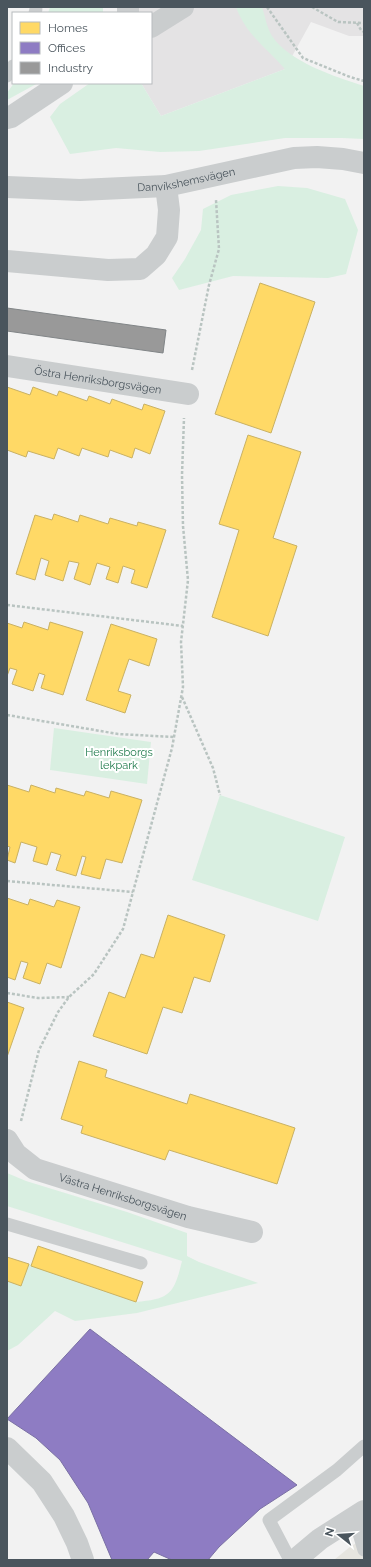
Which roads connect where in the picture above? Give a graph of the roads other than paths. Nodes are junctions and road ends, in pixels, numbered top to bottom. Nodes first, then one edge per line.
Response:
1 (183, 7) edge
2 (152, 26) edge
3 (60, 84) edge
4 (7, 118) edge
5 (364, 163) edge
6 (166, 186) junction
7 (7, 187) edge
8 (7, 261) edge
9 (7, 366) edge
10 (188, 394) road end
11 (11, 1147) edge
12 (7, 1224) edge
13 (252, 1232) dead end
14 (141, 1263) dead end
15 (364, 1446) edge
16 (7, 1448) edge
17 (359, 1514) edge
18 (364, 1550) edge
19 (83, 1560) edge
20 (290, 1560) edge
21 (295, 1560) edge

1 - 2 street
3 - 4 street
5 - 6 street, Danvikshemsvägen
6 - 7 street, Danvikshemsvägen
6 - 8 street
9 - 10 street, Östra Henriksborgsvägen
11 - 13 street, Västra Henriksborgsvägen
12 - 14 lane
15 - 20 lane
16 - 19 street
17 - 18 lane
17 - 21 street

